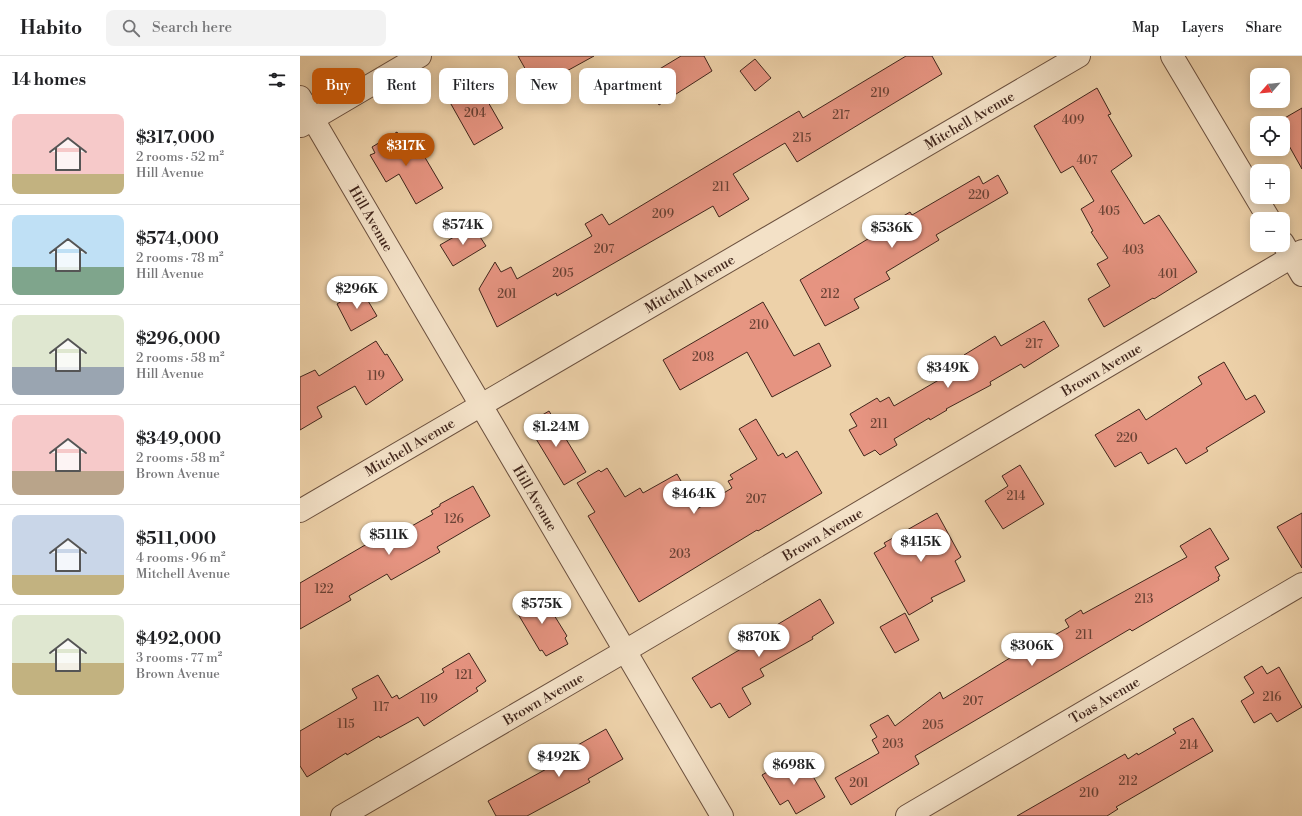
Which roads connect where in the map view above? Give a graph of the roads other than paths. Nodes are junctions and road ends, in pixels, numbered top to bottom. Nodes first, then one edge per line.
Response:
1 (420, 56) edge
2 (1079, 56) edge
3 (1172, 56) edge
4 (300, 97) edge
5 (306, 123) edge
6 (1265, 212) edge
7 (1295, 257) edge
8 (481, 406) junction
9 (300, 511) edge
10 (1302, 584) edge
11 (625, 651) junction
12 (342, 816) edge
13 (722, 816) edge
14 (907, 816) edge

1 - 5 street
2 - 8 street, Mitchell Avenue
3 - 6 street
4 - 5 street, Hill Avenue
5 - 8 street, Hill Avenue
7 - 11 street, Brown Avenue
8 - 9 street, Mitchell Avenue
8 - 11 street, Hill Avenue
10 - 14 street, Toas Avenue
11 - 12 street, Brown Avenue
11 - 13 street, Hill Avenue

